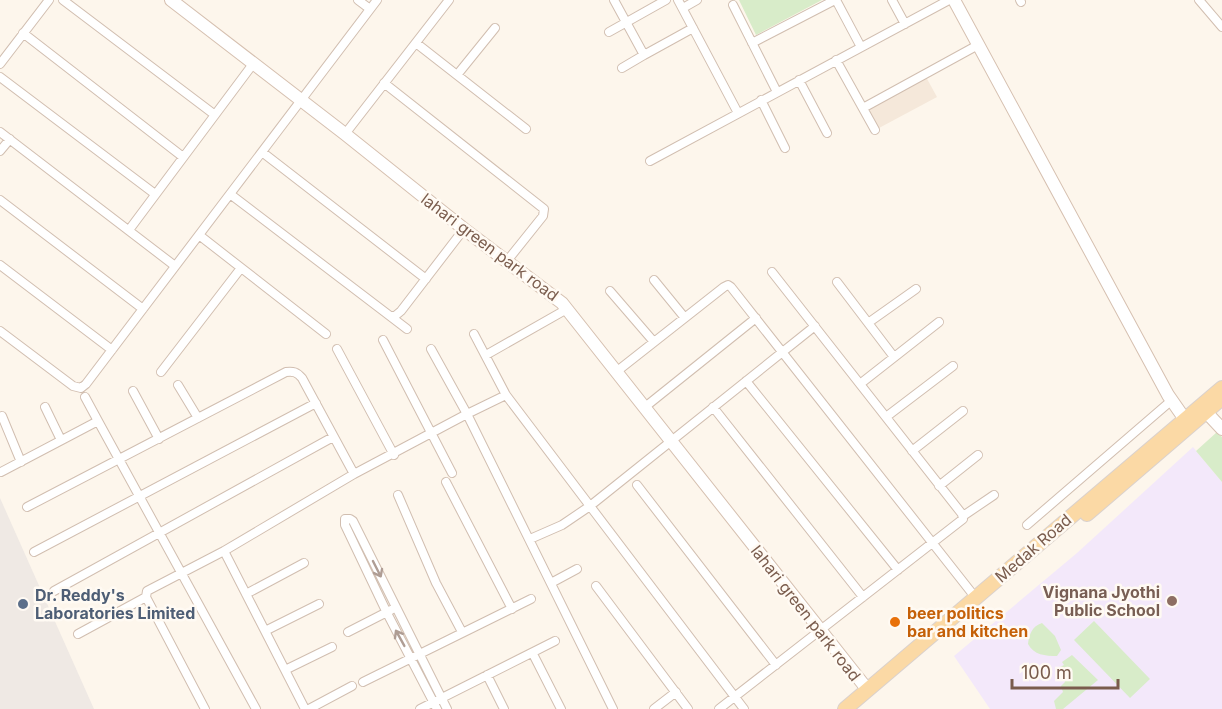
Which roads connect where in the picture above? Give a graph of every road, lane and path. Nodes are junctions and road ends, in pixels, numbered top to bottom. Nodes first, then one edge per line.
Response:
1 (50, 0) edge
2 (63, 0) edge
3 (171, 0) edge
4 (358, 0) edge
5 (377, 0) edge
6 (449, 0) edge
7 (614, 0) edge
8 (666, 0) edge
9 (697, 0) edge
10 (836, 0) edge
11 (892, 0) edge
12 (950, 0) edge
13 (954, 0) edge
14 (1199, 0) edge
15 (681, 4) edge
16 (733, 5) dead end
17 (370, 9) junction
18 (626, 22) junction
19 (905, 24) junction
20 (1222, 27) edge
21 (495, 28) dead end
22 (693, 28) junction
23 (609, 32) dead end
24 (23, 33) junction
25 (416, 43) junction
26 (752, 43) junction
27 (978, 45) junction
28 (861, 47) junction
29 (644, 55) junction
30 (1, 59) edge
31 (836, 60) junction
32 (253, 64) junction
33 (622, 68) dead end
34 (457, 75) junction
35 (0, 77) edge
36 (799, 80) junction
37 (384, 84) junction
38 (777, 92) junction
39 (761, 100) junction
40 (301, 101) junction
41 (863, 108) junction
42 (738, 113) junction
43 (215, 115) junction
44 (526, 129) dead end
45 (875, 130) dead end
46 (0, 132) edge
47 (827, 133) dead end
48 (345, 134) junction
49 (10, 139) junction
50 (785, 148) dead end
51 (0, 152) edge
52 (262, 152) junction
53 (183, 157) junction
54 (650, 161) dead end
55 (230, 194) junction
56 (155, 195) junction
57 (0, 200) edge
58 (464, 229) junction
59 (129, 231) junction
60 (199, 235) junction
61 (507, 261) junction
62 (0, 265) edge
63 (175, 266) junction
64 (241, 268) junction
65 (772, 272) dead end
66 (426, 279) junction
67 (654, 280) dead end
68 (837, 282) dead end
69 (916, 289) dead end
70 (610, 291) dead end
71 (143, 309) junction
72 (567, 309) junction
73 (390, 316) junction
74 (685, 318) junction
75 (756, 318) junction
76 (939, 322) dead end
77 (868, 323) junction
78 (815, 326) junction
79 (407, 329) dead end
80 (0, 331) edge
81 (326, 334) dead end
82 (474, 334) dead end
83 (383, 340) dead end
84 (654, 342) junction
85 (337, 349) dead end
86 (431, 349) dead end
87 (112, 350) junction
88 (783, 352) junction
89 (486, 355) junction
90 (894, 357) junction
91 (953, 366) dead end
92 (160, 372) dead end
93 (616, 372) junction
94 (746, 381) junction
95 (860, 384) junction
96 (178, 385) dead end
97 (1222, 388) edge
98 (133, 391) dead end
99 (506, 395) junction
100 (85, 397) dead end
101 (1222, 398) edge
102 (1172, 400) junction
103 (316, 403) junction
104 (45, 407) dead end
105 (645, 407) junction
106 (713, 407) junction
107 (963, 411) dead end
108 (1207, 413) junction
109 (467, 414) junction
110 (2, 416) dead end
111 (886, 417) junction
112 (198, 418) junction
113 (1184, 418) junction
114 (98, 421) junction
115 (1222, 429) edge
116 (432, 434) junction
117 (333, 437) junction
118 (159, 439) junction
119 (61, 440) junction
120 (671, 441) junction
121 (912, 452) junction
122 (394, 455) junction
123 (978, 455) dead end
124 (120, 459) junction
125 (21, 462) junction
126 (2, 472) edge
127 (452, 473) dead end
128 (354, 474) junction
129 (446, 482) dead end
130 (637, 485) dead end
131 (939, 486) junction
132 (398, 495) dead end
133 (994, 495) dead end
134 (140, 496) junction
135 (590, 506) junction
136 (27, 507) dead end
137 (963, 516) junction
138 (1027, 525) dead end
139 (160, 533) junction
140 (530, 539) junction
141 (933, 543) junction
142 (224, 551) junction
143 (34, 552) dead end
144 (304, 563) dead end
145 (577, 569) dead end
146 (898, 570) junction
147 (181, 572) junction
148 (551, 583) junction
149 (596, 586) dead end
150 (54, 591) dead end
151 (246, 594) junction
152 (146, 597) junction
153 (863, 597) junction
154 (975, 597) junction
155 (531, 599) dead end
156 (319, 604) dead end
157 (396, 606) junction
158 (512, 609) junction
159 (387, 613) junction
160 (265, 631) junction
161 (820, 631) junction
162 (348, 632) dead end
163 (462, 632) junction
164 (78, 634) dead end
165 (555, 641) dead end
166 (332, 647) dead end
167 (420, 654) junction
168 (532, 654) junction
169 (412, 659) junction
170 (776, 665) junction
171 (285, 670) junction
172 (487, 675) junction
173 (363, 682) dead end
174 (352, 686) dead end
175 (867, 689) junction
176 (676, 692) junction
177 (734, 697) junction
178 (438, 704) edge
179 (204, 709) edge
180 (256, 709) edge
181 (307, 709) edge
182 (420, 709) edge
183 (447, 709) edge
184 (504, 709) edge
185 (561, 709) edge
186 (613, 709) edge
187 (654, 709) edge
188 (688, 709) edge
189 (719, 709) edge
190 (744, 709) edge
191 (845, 709) edge
192 (857, 709) edge

1 - 24 street
2 - 43 street
3 - 32 street, lahari green park road
4 - 17 street
5 - 17 street
6 - 25 street
7 - 18 street
8 - 18 street
9 - 15 street
10 - 26 street
10 - 28 street
11 - 19 street
12 - 19 street
13 - 27 street
14 - 20 street
15 - 22 street
16 - 26 street
17 - 40 street
18 - 23 street
18 - 29 street
19 - 28 street
21 - 34 street
22 - 29 street
22 - 42 street
24 - 30 street
24 - 53 street
25 - 34 street
25 - 37 street
26 - 38 street
27 - 41 street
27 - 102 street
28 - 31 street
29 - 33 street
31 - 36 street
31 - 41 street
32 - 40 street, lahari green park road
32 - 43 street
34 - 44 street
35 - 56 street
36 - 38 street
36 - 47 street
37 - 48 street
37 - 61 street
38 - 39 street
39 - 42 street
39 - 50 street
40 - 48 street, lahari green park road
40 - 52 street
41 - 45 street
42 - 54 street
43 - 53 street
46 - 49 street
48 - 58 street, lahari green park road
49 - 51 street
49 - 59 street
52 - 55 street
52 - 66 street
53 - 56 street
55 - 60 street
55 - 73 street
56 - 59 street
57 - 71 street
58 - 61 street, lahari green park road
58 - 66 street
59 - 63 street
60 - 63 street
60 - 64 street
61 - 72 street, lahari green park road
62 - 87 street
63 - 71 street
64 - 81 street
64 - 92 street
65 - 78 street
66 - 73 street
67 - 74 street
68 - 77 street
69 - 77 street
70 - 84 street
71 - 87 street
72 - 89 street
72 - 93 street, lahari green park road
73 - 79 street
74 - 75 street
74 - 84 street
75 - 88 street
75 - 105 street
76 - 90 street
77 - 90 street
78 - 88 street
78 - 95 street
80 - 87 street
82 - 89 street
83 - 116 street
84 - 93 street
85 - 122 street
86 - 109 street
88 - 94 street
88 - 141 street
89 - 99 street
90 - 95 street
91 - 111 street
93 - 105 street, lahari green park road
94 - 106 street
94 - 146 street
95 - 111 street
96 - 112 street
97 - 113 main road, Medak Road
98 - 118 street
99 - 109 street
99 - 135 street
100 - 114 street
101 - 108 main road, Medak Road
102 - 113 street
102 - 138 street
103 - 112 street
103 - 117 street
103 - 134 street
104 - 119 street
105 - 120 street, lahari green park road
106 - 120 street
106 - 153 street
107 - 121 street
108 - 115 street
108 - 192 main road, Medak Road
109 - 116 street
109 - 140 street
110 - 125 street
111 - 121 street
112 - 118 street
113 - 154 main road, Medak Road
114 - 119 street
114 - 124 street
116 - 122 street
116 - 127 street
117 - 128 street
117 - 139 street
118 - 124 street
119 - 125 street
120 - 135 street
120 - 161 street, lahari green park road
121 - 131 street
122 - 128 street
123 - 131 street
124 - 134 street
124 - 136 street
125 - 126 street
128 - 142 street
129 - 158 street
130 - 170 street
131 - 137 street
132 - 163 street
133 - 137 street
134 - 139 street
134 - 143 street
135 - 140 street
135 - 177 street
137 - 141 street
139 - 147 street
139 - 150 street
140 - 148 street
141 - 146 street
141 - 154 street
142 - 147 street
142 - 151 street
144 - 151 street
145 - 148 street
146 - 153 street
147 - 152 street
147 - 180 street
148 - 186 street
149 - 176 street
151 - 160 street
152 - 164 street
152 - 179 street
153 - 161 street
154 - 175 main road, Medak Road
155 - 158 street
156 - 160 street
157 - 159 street
159 -> 157 street
157 - 167 street
158 - 163 street
159 - 162 street
169 -> 159 street
160 - 171 street
161 - 170 street
161 - 175 street, lahari green park road
163 - 167 street
165 - 168 street
166 - 171 street
167 - 169 street
167 - 178 street
168 - 172 street
168 - 185 street
169 - 173 street
169 - 178 street
170 - 177 street
171 - 181 street
172 - 178 street
172 - 184 street
174 - 181 street
175 - 191 main road, Medak Road
176 - 187 street
176 - 188 street
177 - 189 street
177 - 190 street
178 - 182 street
178 - 183 street

